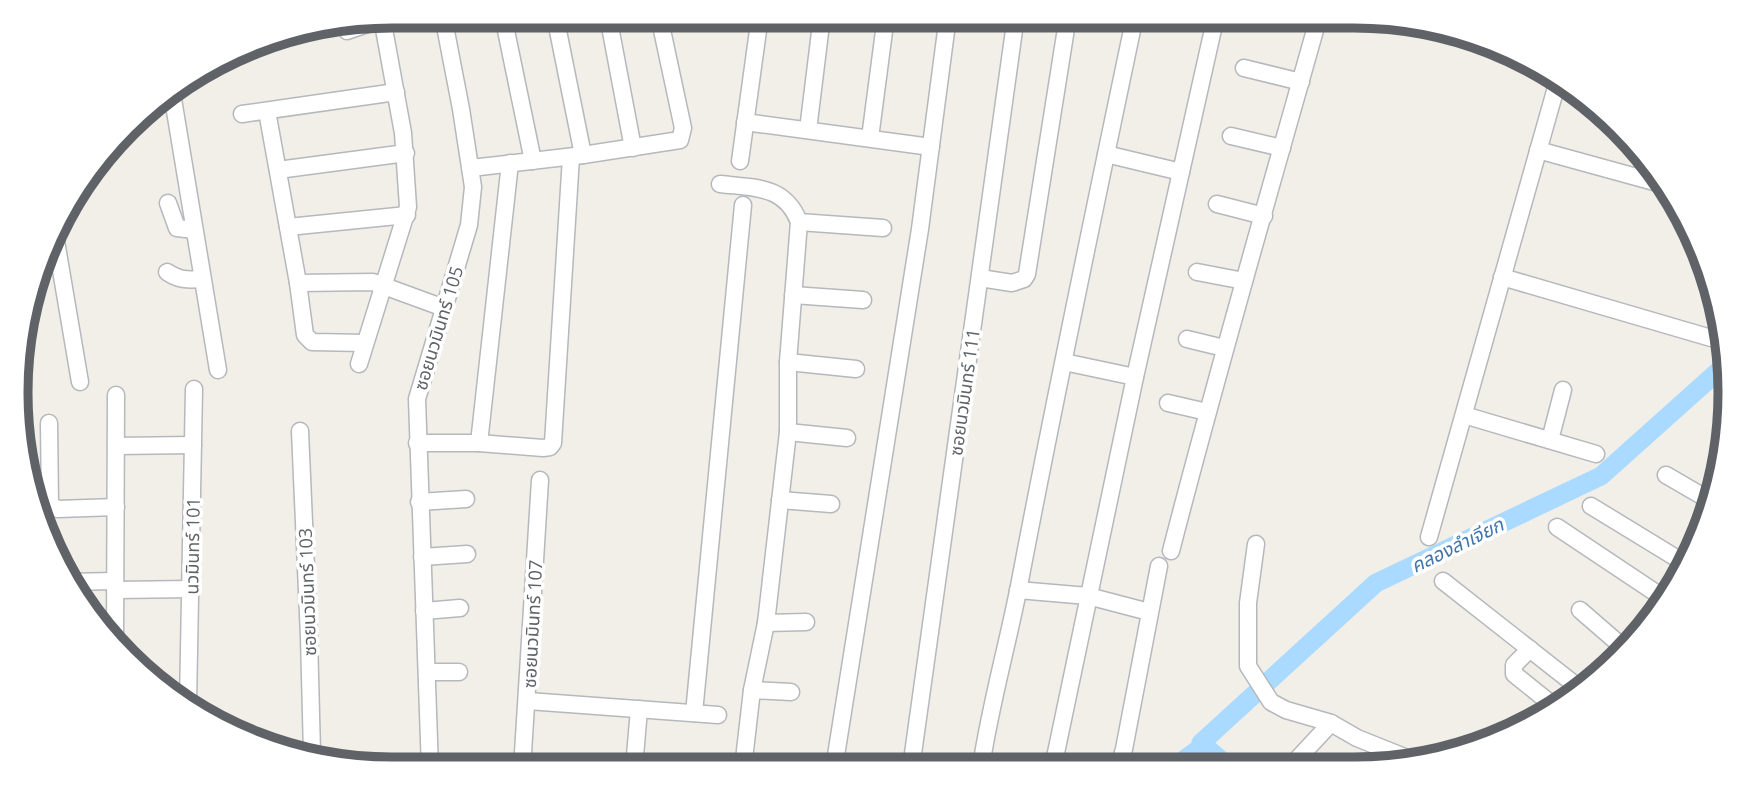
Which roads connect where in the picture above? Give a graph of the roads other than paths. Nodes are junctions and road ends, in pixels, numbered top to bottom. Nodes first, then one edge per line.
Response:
1 (384, 28) edge
2 (445, 28) edge
3 (505, 28) edge
4 (557, 28) edge
5 (610, 28) edge
6 (662, 28) edge
7 (758, 28) edge
8 (821, 28) edge
9 (884, 28) edge
10 (946, 28) edge
11 (1014, 28) edge
12 (1066, 28) edge
13 (1132, 28) edge
14 (1213, 28) edge
15 (1316, 28) edge
16 (1244, 68) dead end
17 (1301, 82) junction
18 (1556, 89) edge
19 (396, 92) junction
20 (173, 101) edge
21 (267, 111) junction
22 (242, 114) dead end
23 (745, 122) junction
24 (808, 130) junction
25 (1231, 136) dead end
26 (870, 138) junction
27 (931, 147) junction
28 (634, 148) junction
29 (1282, 148) junction
30 (1538, 150) junction
31 (406, 153) junction
32 (1106, 154) junction
33 (577, 156) junction
34 (533, 161) junction
35 (740, 161) dead end
36 (510, 163) junction
37 (471, 168) junction
38 (278, 170) junction
39 (1181, 172) junction
40 (1650, 181) edge
41 (720, 184) dead end
42 (167, 203) dead end
43 (1217, 204) dead end
44 (743, 205) dead end
45 (407, 215) junction
46 (1264, 216) junction
47 (799, 222) junction
48 (288, 227) junction
49 (883, 228) dead end
50 (194, 230) junction
51 (58, 250) edge
52 (167, 272) dead end
53 (1197, 272) dead end
54 (1502, 277) junction
55 (980, 278) junction
56 (202, 279) junction
57 (1244, 281) junction
58 (298, 283) junction
59 (384, 284) junction
60 (793, 295) junction
61 (863, 300) dead end
62 (443, 308) junction
63 (1711, 338) dead end
64 (1187, 339) dead end
65 (365, 343) junction
66 (1224, 348) junction
67 (788, 362) junction
68 (1064, 362) junction
69 (359, 364) dead end
70 (856, 369) dead end
71 (218, 370) dead end
72 (1135, 377) junction
73 (80, 382) dead end
74 (194, 389) dead end
75 (1563, 390) dead end
76 (116, 395) dead end
77 (1168, 403) dead end
78 (1207, 412) junction
79 (1464, 415) junction
80 (49, 423) dead end
81 (300, 431) dead end
82 (788, 432) junction
83 (847, 438) dead end
84 (1550, 440) junction
85 (417, 443) junction
86 (479, 443) junction
87 (193, 445) junction
88 (116, 446) junction
89 (1596, 454) dead end
90 (1665, 475) dead end
91 (540, 480) dead end
92 (1703, 497) edge
93 (466, 499) dead end
94 (780, 500) junction
95 (419, 502) junction
96 (831, 504) dead end
97 (1591, 506) dead end
98 (116, 508) junction
99 (1557, 527) dead end
100 (1429, 537) dead end
101 (1256, 544) dead end
102 (1171, 551) dead end
103 (467, 554) dead end
104 (422, 557) junction
105 (1677, 559) edge
106 (1159, 566) dead end
107 (1443, 581) dead end
108 (82, 583) edge
109 (115, 585) junction
110 (191, 589) junction
111 (1018, 590) junction
112 (1658, 594) edge
113 (1088, 596) junction
114 (460, 608) dead end
115 (1580, 610) dead end
116 (424, 611) junction
117 (1149, 612) junction
118 (806, 622) dead end
119 (766, 623) junction
120 (115, 629) edge
121 (1618, 643) edge
122 (1530, 649) junction
123 (426, 672) junction
124 (459, 672) dead end
125 (1573, 683) edge
126 (752, 690) junction
127 (790, 692) dead end
128 (188, 695) edge
129 (528, 701) junction
130 (1547, 701) edge
131 (639, 709) junction
132 (694, 713) junction
133 (718, 715) dead end
134 (1331, 723) junction
135 (312, 748) edge
136 (1398, 754) edge
137 (430, 757) edge
138 (523, 757) edge
139 (635, 757) edge
140 (744, 757) edge
141 (836, 757) edge
142 (913, 757) edge
143 (983, 757) edge
144 (1056, 757) edge
145 (1122, 757) edge
146 (1299, 757) edge

1 - 19 street
2 - 37 street, ซอยนวมินทร์ 105
3 - 34 street
4 - 33 street
5 - 28 street
6 - 28 street
7 - 23 street
8 - 24 street
9 - 26 street
10 - 27 street
11 - 55 street, ซอยนวมินทร์ 111
12 - 55 street
13 - 32 street
14 - 39 street
15 - 17 street
16 - 17 street
17 - 29 street
18 - 30 street
19 - 21 street
19 - 31 street
20 - 50 street
21 - 22 street
21 - 38 street
23 - 24 street
23 - 35 street
24 - 26 street
25 - 29 street
26 - 27 street
27 - 141 street
28 - 33 street
29 - 46 street
30 - 40 street
30 - 54 street
31 - 38 street
31 - 45 street
32 - 39 street
32 - 68 street
33 - 34 street
33 - 86 street
34 - 36 street
36 - 37 street
36 - 86 street
37 - 62 street, ซอยนวมินทร์ 105
38 - 48 street
39 - 72 street
41 - 47 street
42 - 50 street
43 - 46 street
44 - 132 street
45 - 48 street
45 - 59 street
46 - 57 street
47 - 49 street
47 - 60 street
48 - 58 street
50 - 56 street
51 - 73 street
52 - 56 street
53 - 57 street
54 - 63 street
54 - 79 street
55 - 142 street, ซอยนวมินทร์ 111
56 - 71 street
57 - 66 street
58 - 59 street
58 - 65 street
59 - 62 street
59 - 65 street
60 - 61 street
60 - 67 street
62 - 85 street, ซอยนวมินทร์ 105
64 - 66 street
65 - 69 street
66 - 78 street
67 - 70 street
67 - 82 street
68 - 72 street
68 - 111 street
72 - 113 street
74 - 87 street, นวมินทร์ 101
75 - 84 street
76 - 88 street
77 - 78 street
78 - 102 street
79 - 84 street
79 - 100 street
80 - 98 street
81 - 135 street, ซอยนวมินทร์ 103
82 - 83 street
82 - 94 street
84 - 89 street
85 - 86 street
85 - 95 street, ซอยนวมินทร์ 105
87 - 88 street
87 - 110 street, นวมินทร์ 101
88 - 98 street
90 - 92 street
91 - 129 street, ซอยนวมินทร์ 107
93 - 95 street
94 - 96 street
94 - 119 street
95 - 104 street, ซอยนวมินทร์ 105
97 - 105 street
98 - 109 street
99 - 112 street
101 - 134 street
103 - 104 street
104 - 116 street, ซอยนวมินทร์ 105
106 - 117 street
107 - 122 street
108 - 109 street
109 - 110 street
109 - 120 street
110 - 128 street, นวมินทร์ 101
111 - 113 street
111 - 143 street
113 - 117 street
113 - 144 street
114 - 116 street
115 - 121 street
116 - 123 street, ซอยนวมินทร์ 105
117 - 145 street
118 - 119 street
119 - 126 street
122 - 125 street
122 - 130 street
123 - 124 street
123 - 137 street, ซอยนวมินทร์ 105
126 - 127 street
126 - 140 street
129 - 131 street
129 - 138 street, ซอยนวมินทร์ 107
131 - 132 street
131 - 139 street
132 - 133 street
134 - 136 street
134 - 146 street

